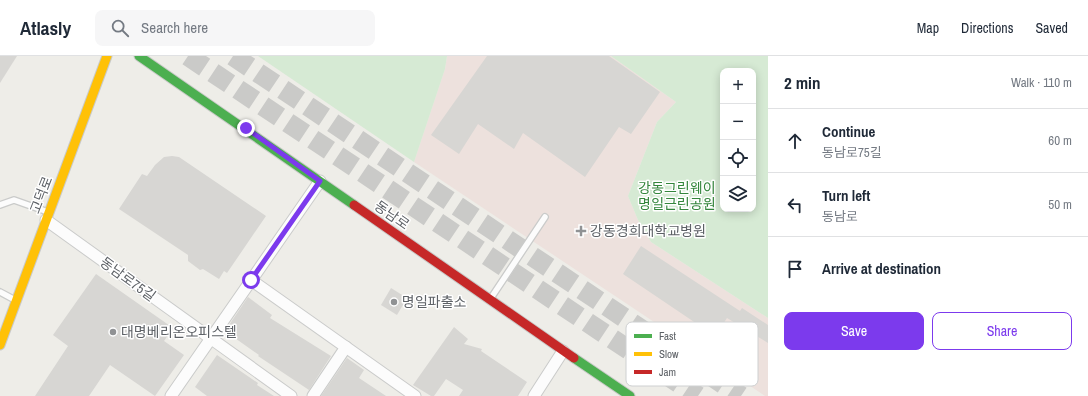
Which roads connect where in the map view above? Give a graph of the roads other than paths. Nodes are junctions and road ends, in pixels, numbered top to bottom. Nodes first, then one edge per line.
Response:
1 (107, 56) edge
2 (139, 56) edge
3 (320, 181) junction
4 (0, 205) edge
5 (48, 216) junction
6 (545, 217) dead end
7 (251, 280) junction
8 (0, 292) edge
9 (490, 300) junction
10 (17, 302) junction
11 (211, 338) junction
12 (0, 345) edge
13 (346, 347) junction
14 (563, 351) junction
15 (403, 392) edge
16 (171, 396) edge
17 (291, 396) edge
18 (313, 396) edge
19 (415, 396) edge
20 (534, 396) edge
21 (630, 396) edge

1 - 5 main road, 고덕로
2 - 3 main road, 동남로
3 - 7 street
3 - 9 main road, 동남로
4 - 5 lane
5 - 10 main road, 고덕로
5 - 11 street, 동남로75길
6 - 9 lane
7 - 11 street
7 - 13 street
8 - 10 lane
9 - 14 main road, 동남로
10 - 12 main road, 고덕로
11 - 16 street
11 - 17 street, 동남로75길
13 - 15 street
13 - 18 street
14 - 20 street
14 - 21 main road, 동남로
15 - 19 street

